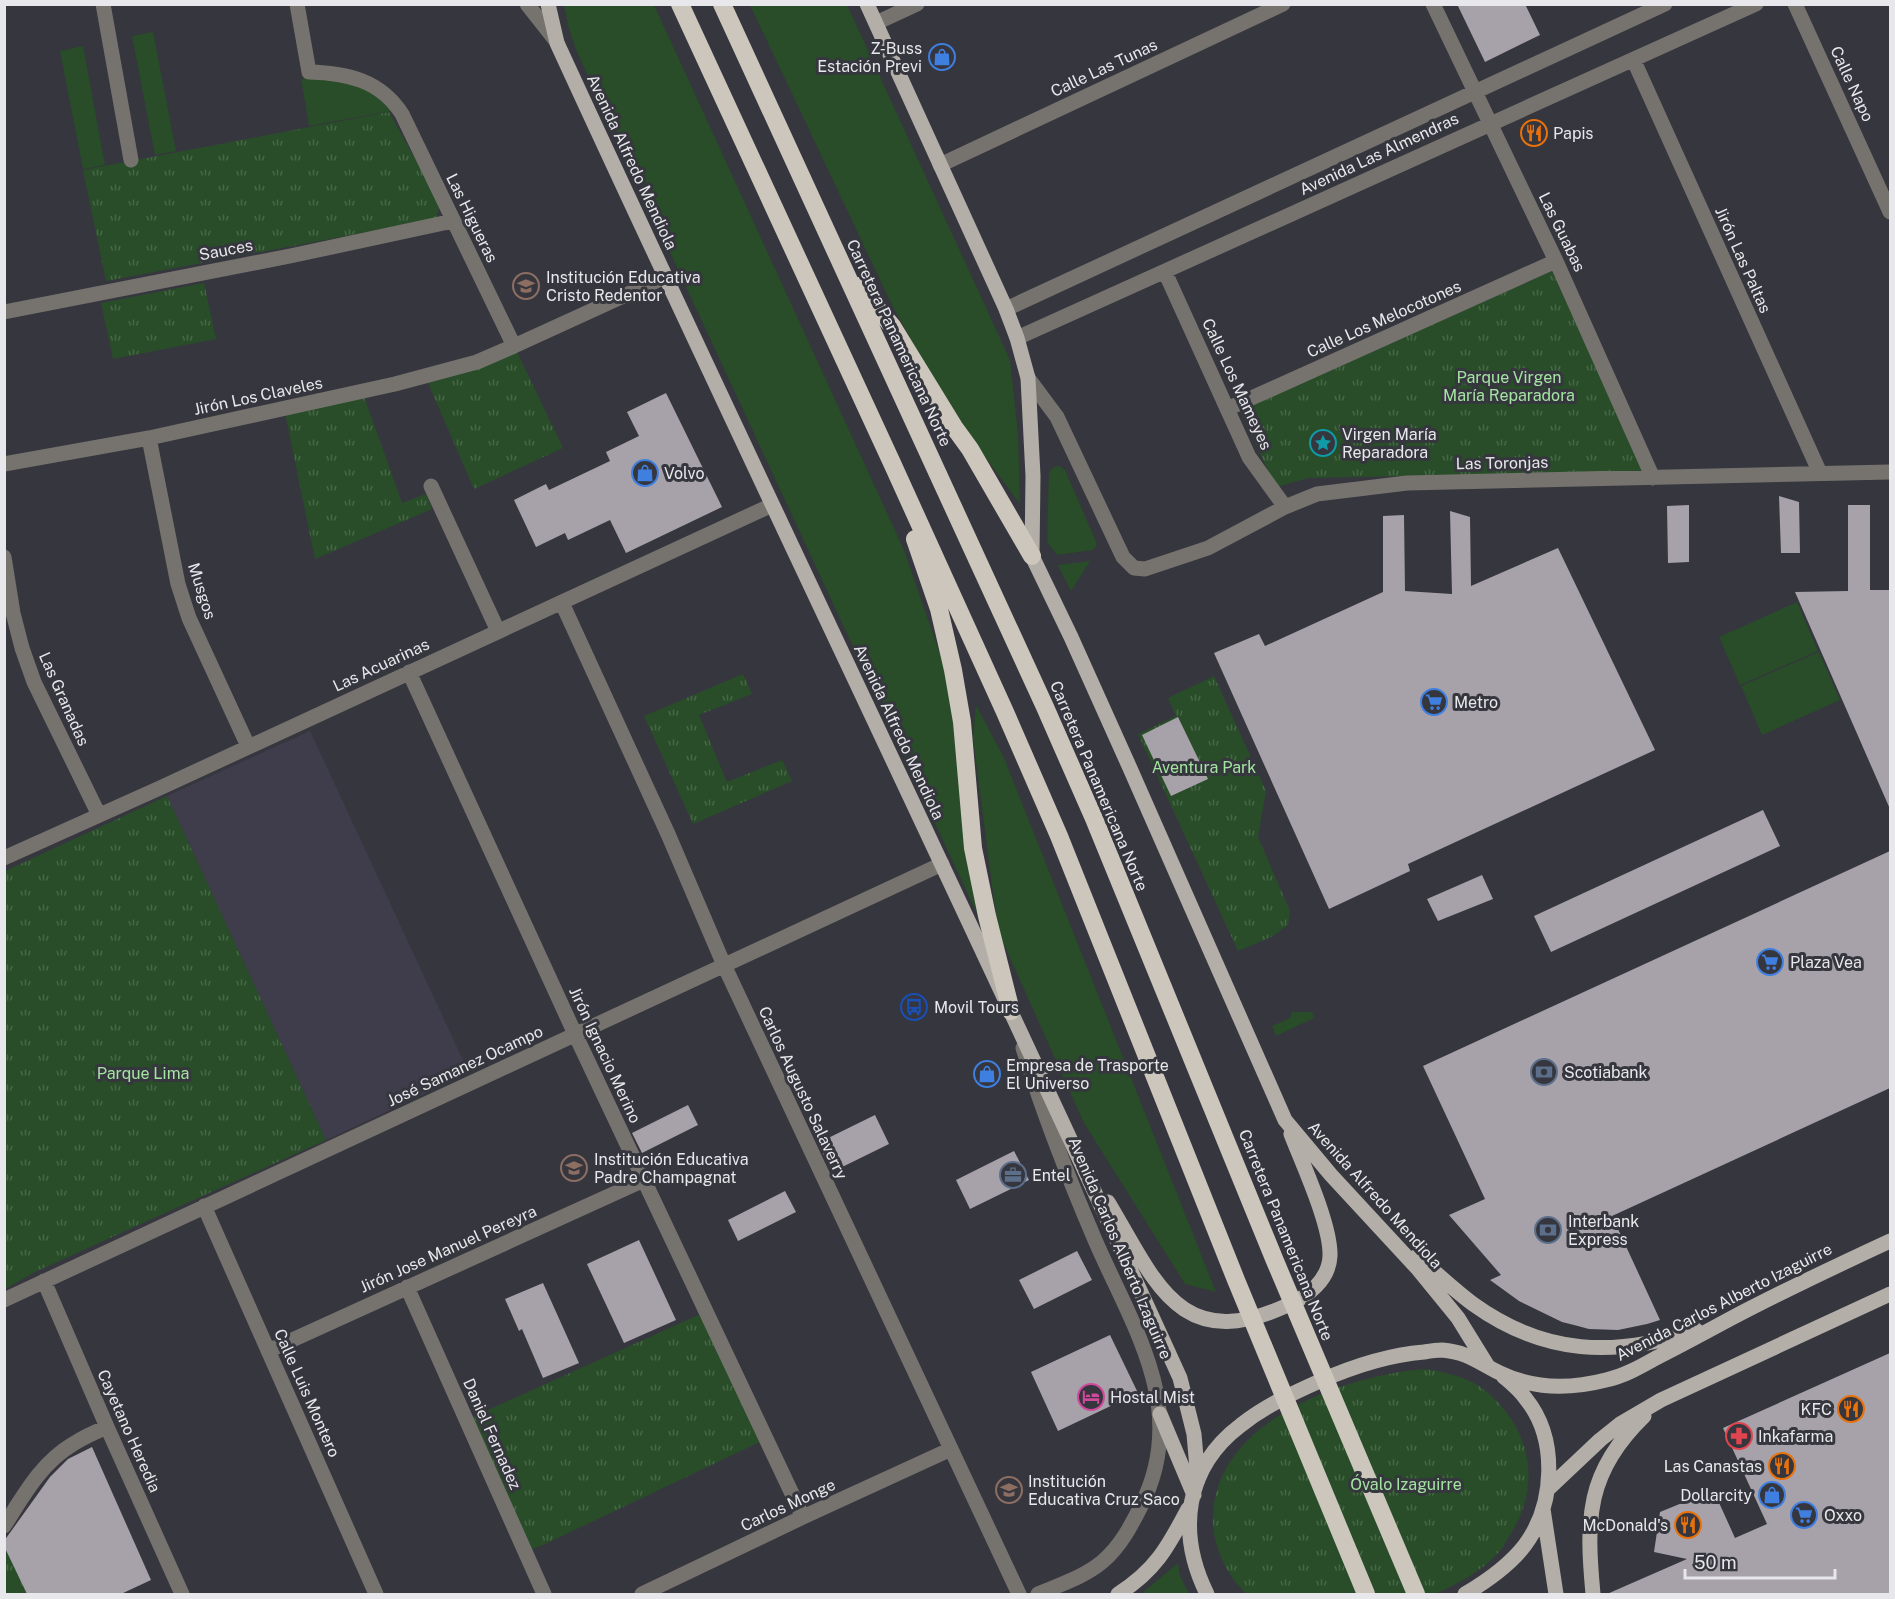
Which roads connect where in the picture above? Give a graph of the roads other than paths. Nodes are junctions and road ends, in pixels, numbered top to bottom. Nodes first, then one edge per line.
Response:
1 (102, 4) edge
2 (297, 4) edge
3 (527, 4) edge
4 (548, 4) edge
5 (680, 4) edge
6 (722, 4) edge
7 (867, 4) edge
8 (917, 4) edge
9 (1283, 4) edge
10 (1433, 4) edge
11 (1665, 4) edge
12 (1756, 4) edge
13 (1795, 4) edge
14 (1261, 9) edge
15 (876, 23) junction
16 (557, 43) junction
17 (1634, 61) junction
18 (1474, 93) junction
19 (1489, 124) junction
20 (131, 160) dead end
21 (940, 165) junction
22 (1890, 212) edge
23 (453, 222) junction
24 (1556, 261) junction
25 (842, 266) junction
26 (1165, 272) junction
27 (665, 277) junction
28 (1006, 309) junction
29 (4, 312) edge
30 (1017, 338) junction
31 (514, 346) junction
32 (1028, 378) junction
33 (1227, 409) junction
34 (149, 438) junction
35 (892, 463) junction
36 (4, 465) edge
37 (1890, 472) edge
38 (1820, 473) junction
39 (1653, 478) junction
40 (431, 486) dead end
41 (772, 505) junction
42 (1285, 507) junction
43 (1032, 556) junction
44 (4, 557) edge
45 (561, 603) junction
46 (9, 614) edge
47 (498, 631) junction
48 (409, 672) junction
49 (248, 746) junction
50 (99, 815) junction
51 (4, 858) edge
52 (942, 864) junction
53 (724, 965) junction
54 (1011, 1011) junction
55 (575, 1034) junction
56 (1059, 1116) junction
57 (1286, 1120) junction
58 (644, 1180) junction
59 (204, 1206) junction
60 (1371, 1218) junction
61 (1890, 1241) edge
62 (44, 1281) junction
63 (407, 1287) junction
64 (1890, 1293) edge
65 (4, 1300) edge
66 (1730, 1319) junction
67 (268, 1350) junction
68 (1487, 1365) junction
69 (1501, 1374) junction
70 (1661, 1400) junction
71 (1160, 1414) junction
72 (107, 1427) junction
73 (950, 1449) junction
74 (1198, 1480) junction
75 (1547, 1490) junction
76 (1193, 1498) junction
77 (1544, 1509) junction
78 (803, 1517) junction
79 (4, 1526) edge
80 (183, 1594) edge
81 (376, 1594) edge
82 (544, 1594) edge
83 (642, 1594) edge
84 (1019, 1594) edge
85 (1038, 1594) edge
86 (1118, 1594) edge
87 (1207, 1594) edge
88 (1366, 1594) edge
89 (1416, 1594) edge
90 (1465, 1594) edge
91 (1556, 1594) edge
92 (1593, 1594) edge

1 - 20 street
2 - 23 street, Las Higueras
3 - 16 street
4 - 16 main road, Avenida Alfredo Mendiola
5 - 35 highway
6 - 25 highway, Carretera Panamericana Norte
7 - 15 main road, Avenida Alfredo Mendiola
8 - 15 street
9 - 14 street, Calle Las Tunas
10 - 18 street, Las Guabas
11 - 18 street, Avenida Las Almendras
12 - 17 street, Avenida Las Almendras
13 - 22 street, Calle Napo
14 - 21 street, Calle Las Tunas
15 - 21 main road, Avenida Alfredo Mendiola
16 - 27 main road, Avenida Alfredo Mendiola
17 - 19 street, Avenida Las Almendras
17 - 38 street, Jirón Las Paltas
18 - 19 street, Las Guabas
18 - 28 street, Avenida Las Almendras
19 - 24 street, Las Guabas
19 - 26 street, Avenida Las Almendras
21 - 28 main road, Avenida Alfredo Mendiola
23 - 29 street, Sauces
23 - 31 street, Las Higueras
24 - 33 street, Calle Los Melocotones
24 - 39 street, Las Guabas
25 - 43 highway
25 - 89 highway, Carretera Panamericana Norte
26 - 30 street, Avenida Las Almendras
26 - 33 street, Calle Los Mameyes
27 - 31 street
27 - 41 main road, Avenida Alfredo Mendiola
28 - 30 main road, Avenida Alfredo Mendiola
30 - 32 main road, Avenida Alfredo Mendiola
31 - 34 street, Jirón Los Claveles
32 - 42 street, Las Toronjas
32 - 43 main road, Avenida Alfredo Mendiola
33 - 42 street, Calle Los Mameyes
34 - 36 street, Jirón Los Claveles
34 - 49 street, Musgos
35 - 54 highway
35 - 88 highway
37 - 38 street, Las Toronjas
38 - 39 street, Las Toronjas
39 - 42 street, Las Toronjas
40 - 47 street
41 - 45 street, Las Acuarinas
41 - 52 main road, Avenida Alfredo Mendiola
43 - 57 main road, Avenida Alfredo Mendiola
44 - 46 street, Las Granadas
45 - 47 street, Las Acuarinas
45 - 53 street, Carlos Augusto Salaverry
46 - 50 street, Las Granadas
47 - 48 street, Las Acuarinas
48 - 49 street, Las Acuarinas
48 - 55 street, Jirón Ignacio Merino
49 - 50 street, Las Acuarinas
50 - 51 street, Las Acuarinas
52 - 53 street, José Samanez Ocampo
52 - 54 main road, Avenida Alfredo Mendiola
53 - 55 street, José Samanez Ocampo
53 - 73 street, Carlos Augusto Salaverry
54 - 56 main road, Avenida Alfredo Mendiola
54 - 71 street, Avenida Carlos Alberto Izaguirre
55 - 58 street, Jirón Ignacio Merino
55 - 59 street, José Samanez Ocampo
56 - 57 main road
56 - 74 main road, Avenida Alfredo Mendiola
57 - 60 main road, Avenida Alfredo Mendiola
58 - 63 street, Jirón Jose Manuel Pereyra
58 - 78 street, Jirón Ignacio Merino
59 - 62 street, José Samanez Ocampo
59 - 67 street, Calle Luis Montero
60 - 66 main road
60 - 68 main road, Avenida Alfredo Mendiola
61 - 66 main road, Avenida Carlos Alberto Izaguirre
62 - 65 street, José Samanez Ocampo
62 - 72 street, Cayetano Heredia
63 - 67 street, Jirón Jose Manuel Pereyra
63 - 82 street, Daniel Fernadez
64 - 70 main road
66 - 69 main road, Avenida Carlos Alberto Izaguirre
67 - 81 street, Calle Luis Montero
68 - 69 main road, Avenida Carlos Alberto Izaguirre
68 - 74 main road, Avenida Carlos Alberto Izaguirre
69 - 75 main road, Avenida Carlos Alberto Izaguirre
70 - 75 main road
70 - 92 main road
71 - 76 main road
71 - 85 street, Avenida Carlos Alberto Izaguirre
72 - 79 street
72 - 80 street, Cayetano Heredia
73 - 78 street, Carlos Monge
73 - 84 street, Carlos Augusto Salaverry
74 - 76 main road, Avenida Carlos Alberto Izaguirre
75 - 77 main road, Avenida Carlos Alberto Izaguirre
76 - 86 main road, Avenida Carlos Alberto Izaguirre
76 - 87 main road, Avenida Carlos Alberto Izaguirre
77 - 90 main road, Avenida Carlos Alberto Izaguirre
77 - 91 main road
78 - 83 street, Carlos Monge

